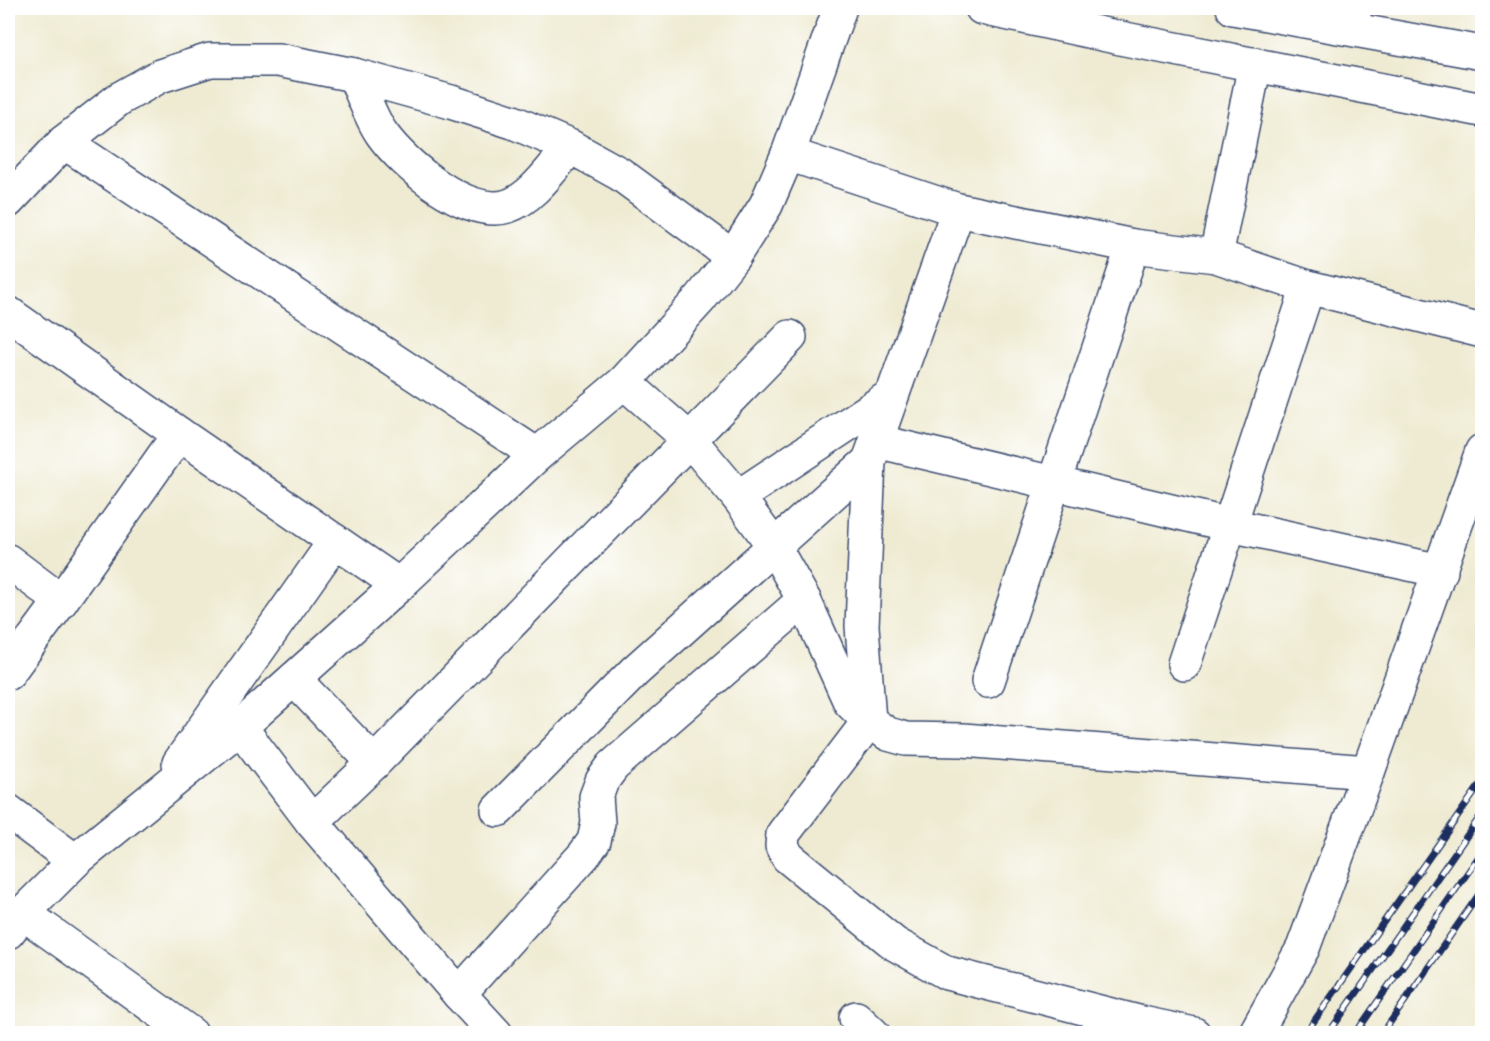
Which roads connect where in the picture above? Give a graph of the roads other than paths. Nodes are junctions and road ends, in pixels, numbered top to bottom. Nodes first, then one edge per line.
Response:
1 (840, 8) edge
2 (982, 8) edge
3 (1233, 8) edge
4 (1343, 10) edge
5 (1482, 39) edge
6 (1482, 53) edge
7 (1255, 64) junction
8 (354, 75) junction
9 (1482, 110) edge
10 (64, 142) junction
11 (571, 147) junction
12 (788, 154) junction
13 (8, 201) edge
14 (957, 210) junction
15 (1133, 246) junction
16 (1216, 256) junction
17 (733, 257) junction
18 (1308, 286) junction
19 (8, 313) edge
20 (1482, 331) edge
21 (790, 337) dead end
22 (624, 382) junction
23 (892, 395) junction
24 (179, 434) junction
25 (690, 440) junction
26 (872, 451) junction
27 (1482, 451) edge
28 (537, 455) junction
29 (1054, 483) junction
30 (738, 497) junction
31 (1230, 525) junction
32 (335, 541) junction
33 (773, 545) junction
34 (8, 561) edge
35 (1441, 571) junction
36 (399, 585) junction
37 (804, 600) junction
38 (61, 601) junction
39 (1184, 664) dead end
40 (8, 673) edge
41 (294, 679) junction
42 (988, 681) dead end
43 (869, 721) junction
44 (240, 727) junction
45 (374, 763) junction
46 (1368, 772) junction
47 (156, 795) junction
48 (498, 810) dead end
49 (8, 811) edge
50 (312, 822) junction
51 (75, 861) junction
52 (15, 922) edge
53 (459, 994) junction
54 (191, 1034) edge
55 (496, 1034) edge
56 (1194, 1034) edge
57 (1255, 1034) edge

1 - 12 street
2 - 7 street
3 - 6 street
4 - 5 street
7 - 9 street
7 - 16 street
8 - 10 street
8 - 11 street
8 - 11 street
10 - 13 street
10 - 28 street
11 - 17 street
12 - 14 street
12 - 17 street
14 - 15 street
14 - 23 street
15 - 16 street
15 - 29 street
16 - 18 street
17 - 22 street
18 - 20 street
18 - 31 street
19 - 24 street
21 - 25 street
22 - 25 street
22 - 28 street
23 - 26 street
23 - 30 street
24 - 32 street
24 - 38 street
25 - 30 street
25 - 45 street
26 - 29 street
26 - 33 street
26 - 43 street
27 - 35 street
28 - 36 street
29 - 31 street
29 - 42 street
30 - 33 street
31 - 35 street
31 - 39 street
32 - 36 street
32 - 47 street
33 - 37 street
33 - 48 street
34 - 38 street
35 - 46 street
36 - 41 street
37 - 43 street
37 - 53 street
38 - 40 street
41 - 44 street
41 - 45 street
43 - 46 street
43 - 56 street
44 - 47 street
44 - 50 street
45 - 50 street
46 - 57 street
47 - 51 street
49 - 51 street
50 - 53 street
51 - 52 street
52 - 54 street
53 - 55 street

